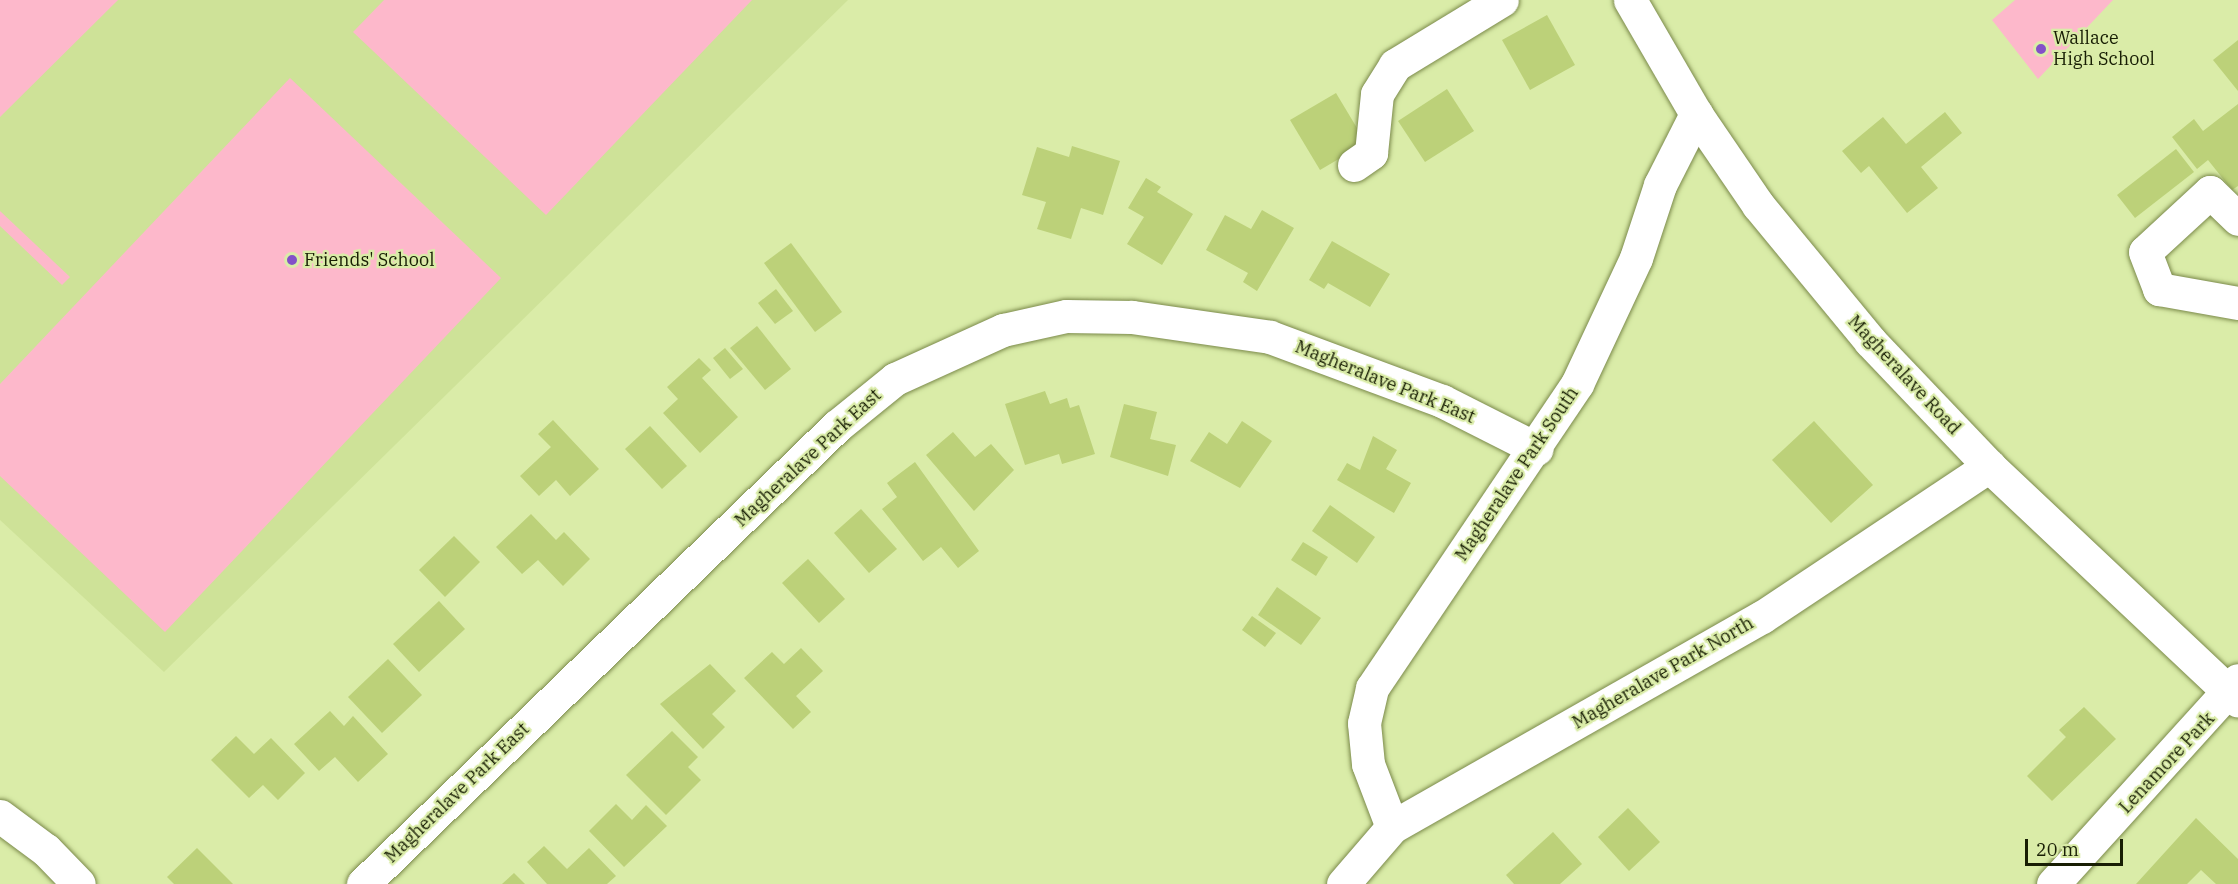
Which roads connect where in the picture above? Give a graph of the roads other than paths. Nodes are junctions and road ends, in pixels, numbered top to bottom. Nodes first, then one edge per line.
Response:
1 (1502, 0) edge
2 (1630, 0) edge
3 (1696, 114) junction
4 (1354, 165) dead end
5 (2238, 219) edge
6 (2238, 303) edge
7 (1537, 449) junction
8 (1989, 466) junction
9 (2235, 691) edge
10 (0, 816) edge
11 (1392, 827) junction
12 (79, 884) edge
13 (363, 884) edge
14 (1343, 884) edge
15 (2053, 884) edge

1 - 4 street
2 - 3 street, Magheralave Road
3 - 7 street, Magheralave Park South
3 - 8 street, Magheralave Road
5 - 6 street
7 - 11 street, Magheralave Park South
7 - 13 street, Magheralave Park East
8 - 9 street, Magheralave Road
8 - 11 street, Magheralave Park North
9 - 15 street, Lenamore Park
10 - 12 street
11 - 14 street, Magheralave Park North

